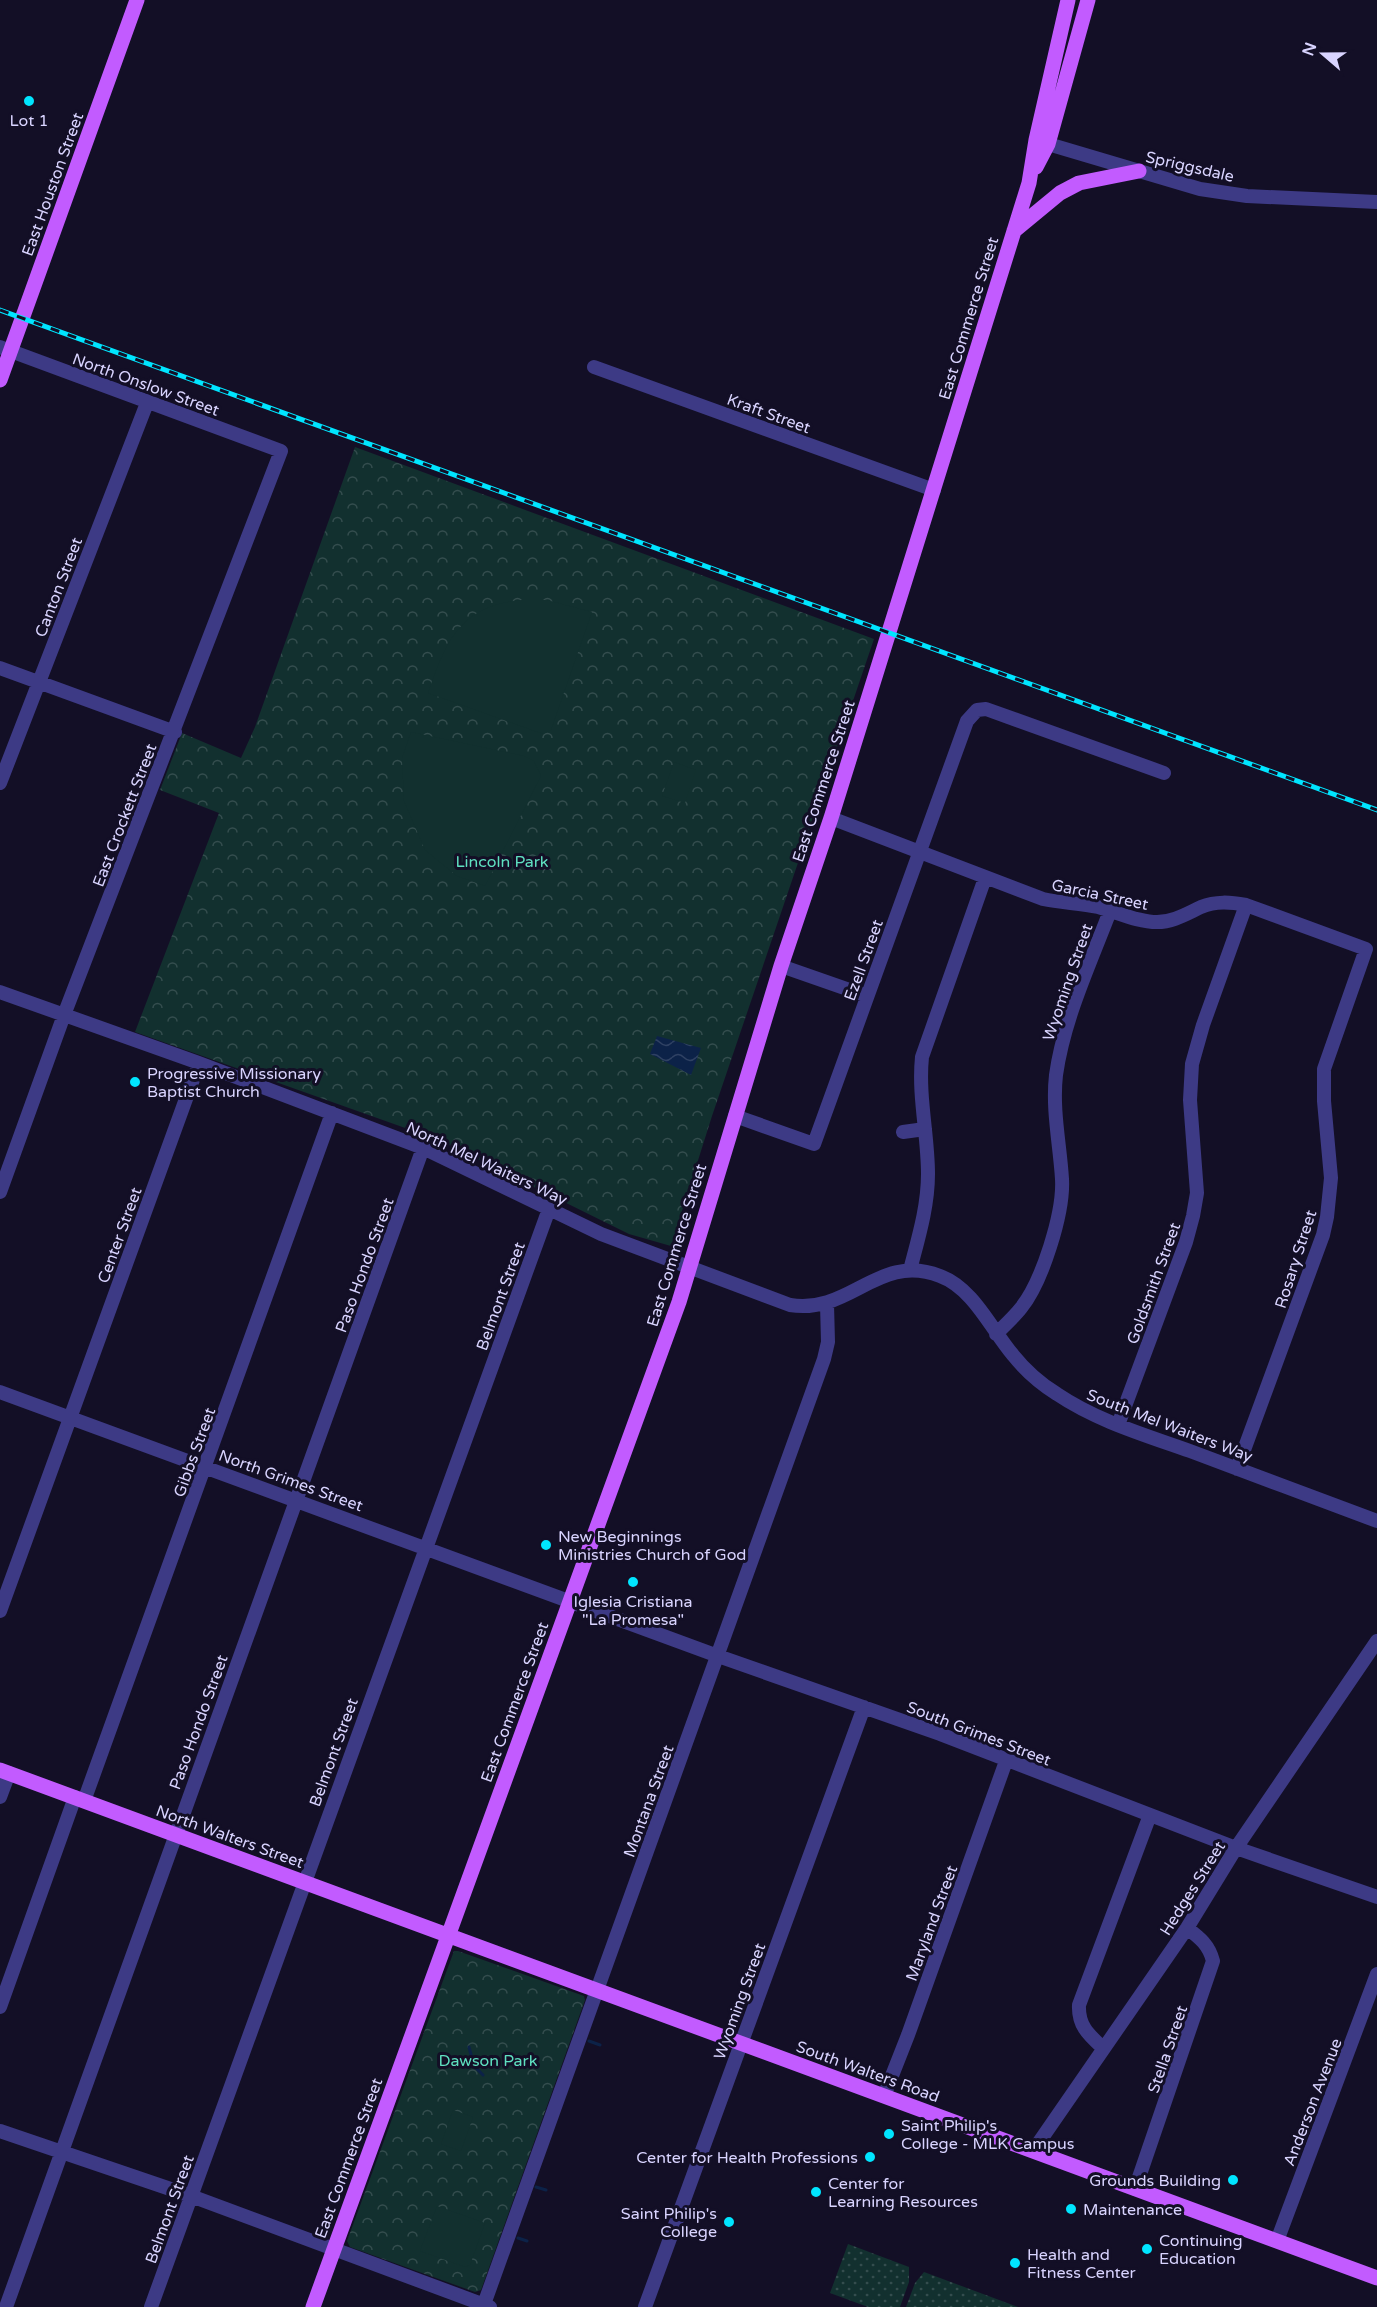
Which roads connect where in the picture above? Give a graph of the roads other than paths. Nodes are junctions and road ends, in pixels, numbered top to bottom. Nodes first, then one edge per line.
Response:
1 (137, 0) edge
2 (1057, 0) edge
3 (1068, 0) edge
4 (1088, 0) edge
5 (1063, 25) junction
6 (1042, 142) junction
7 (1139, 171) junction
8 (1377, 202) edge
9 (1014, 231) junction
10 (6, 349) edge
11 (594, 367) dead end
12 (0, 380) edge
13 (147, 403) junction
14 (281, 451) joint
15 (934, 490) junction
16 (0, 668) edge
17 (39, 682) junction
18 (175, 732) junction
19 (1164, 773) dead end
20 (0, 783) edge
21 (831, 818) junction
22 (920, 851) junction
23 (985, 878) junction
24 (1246, 905) junction
25 (1110, 911) junction
26 (1366, 949) joint
27 (781, 966) junction
28 (0, 992) edge
29 (867, 996) junction
30 (64, 1015) junction
31 (199, 1063) junction
32 (332, 1113) junction
33 (735, 1116) junction
34 (925, 1129) junction
35 (903, 1132) dead end
36 (423, 1148) junction
37 (0, 1192) edge
38 (549, 1209) junction
39 (689, 1268) junction
40 (910, 1270) junction
41 (827, 1304) junction
42 (996, 1334) junction
43 (0, 1392) edge
44 (71, 1417) junction
45 (1118, 1425) junction
46 (206, 1467) junction
47 (1237, 1469) junction
48 (296, 1499) junction
49 (1377, 1521) edge
50 (425, 1547) junction
51 (569, 1602) junction
52 (0, 1611) edge
53 (1377, 1641) edge
54 (718, 1656) junction
55 (864, 1707) junction
56 (1006, 1761) junction
57 (4, 1771) edge
58 (0, 1797) edge
59 (79, 1799) junction
60 (1150, 1815) junction
61 (176, 1835) junction
62 (1236, 1848) junction
63 (304, 1882) junction
64 (1377, 1898) edge
65 (1187, 1928) junction
66 (448, 1935) junction
67 (1377, 1974) edge
68 (597, 1990) junction
69 (0, 2007) edge
70 (741, 2043) junction
71 (1103, 2048) junction
72 (884, 2096) junction
73 (0, 2132) edge
74 (1033, 2151) junction
75 (63, 2152) junction
76 (1135, 2188) junction
77 (191, 2196) junction
78 (1277, 2241) junction
79 (333, 2249) junction
80 (1377, 2278) edge
81 (486, 2306) edge
82 (6, 2307) edge
83 (151, 2307) edge
84 (313, 2307) edge
85 (645, 2307) edge

1 - 10 main road, East Houston Street
2 - 5 main road
3 - 5 main road, East Commerce Street
4 - 6 main road, East Commerce Street
5 - 6 main road, East Commerce Street
6 - 7 street, Spriggsdale
6 - 9 main road, East Commerce Street
7 - 8 street, Spriggsdale
7 - 9 main road
9 - 15 main road, East Commerce Street
10 - 12 main road, East Houston Street
10 - 13 street, North Onslow Street
11 - 15 street, Kraft Street
13 - 14 street, North Onslow Street
13 - 17 street, Canton Street
14 - 18 street, East Crockett Street
15 - 21 main road, East Commerce Street
16 - 17 street
17 - 18 street
17 - 20 street, Canton Street
18 - 30 street, East Crockett Street
19 - 22 street, Ezell Street
21 - 22 street, Garcia Street
21 - 27 main road, East Commerce Street
22 - 23 street, Garcia Street
22 - 29 street, Ezell Street
23 - 25 street, Garcia Street
23 - 34 street
24 - 25 street, Garcia Street
24 - 26 street, Garcia Street
24 - 45 street, Goldsmith Street
25 - 42 street, Wyoming Street
26 - 47 street, Rosary Street
27 - 29 street
27 - 33 main road, East Commerce Street
28 - 30 street, North Mel Waiters Way
29 - 33 street, Ezell Street
30 - 31 street, North Mel Waiters Way
30 - 37 street, East Crockett Street
31 - 32 street, North Mel Waiters Way
31 - 44 street, Center Street
32 - 36 street, North Mel Waiters Way
32 - 46 street, Gibbs Street
33 - 39 main road, East Commerce Street
34 - 35 street
34 - 40 street
36 - 38 street, North Mel Waiters Way
36 - 48 street, Paso Hondo Street
38 - 39 street, North Mel Waiters Way
38 - 50 street, Belmont Street
39 - 41 street, South Mel Waiters Way
39 - 51 main road, East Commerce Street
40 - 41 street, South Mel Waiters Way
40 - 42 street, South Mel Waiters Way
41 - 54 street, Montana Street
42 - 45 street, South Mel Waiters Way
43 - 44 street, North Grimes Street
44 - 46 street, North Grimes Street
44 - 52 street, Center Street
45 - 47 street, South Mel Waiters Way
46 - 48 street, North Grimes Street
46 - 59 street, Gibbs Street
47 - 49 street, South Mel Waiters Way
48 - 50 street, North Grimes Street
48 - 61 street, Paso Hondo Street
50 - 51 street, North Grimes Street
50 - 63 street, Belmont Street
51 - 54 street, South Grimes Street
51 - 66 main road, East Commerce Street
53 - 62 street, Hedges Street
54 - 55 street, South Grimes Street
54 - 68 street, Montana Street
55 - 56 street, South Grimes Street
55 - 70 street, Wyoming Street
56 - 60 street, South Grimes Street
56 - 72 street, Maryland Street
57 - 58 street
57 - 59 main road, North Walters Street
59 - 61 main road, North Walters Street
59 - 69 street, Gibbs Street
60 - 62 street, South Grimes Street
60 - 71 street
61 - 63 main road, North Walters Street
61 - 75 street, Paso Hondo Street
62 - 64 street, South Grimes Street
62 - 65 street, Hedges Street
63 - 66 main road, North Walters Street
63 - 77 street, Belmont Street
65 - 71 street, Hedges Street
65 - 76 street, Stella Street
66 - 68 main road, South Walters Road
66 - 79 main road, East Commerce Street
67 - 78 street, Anderson Avenue
68 - 70 main road, South Walters Road
68 - 81 street, Montana Street
70 - 72 main road, South Walters Road
70 - 85 street, Wyoming Street
71 - 74 street, Hedges Street
72 - 74 main road, South Walters Road
73 - 75 street
74 - 76 main road, South Walters Road
75 - 77 street
75 - 82 street, Paso Hondo Street
76 - 78 main road, South Walters Road
77 - 79 street
77 - 83 street, Belmont Street
78 - 80 main road, South Walters Road
79 - 81 street
79 - 84 main road, East Commerce Street

